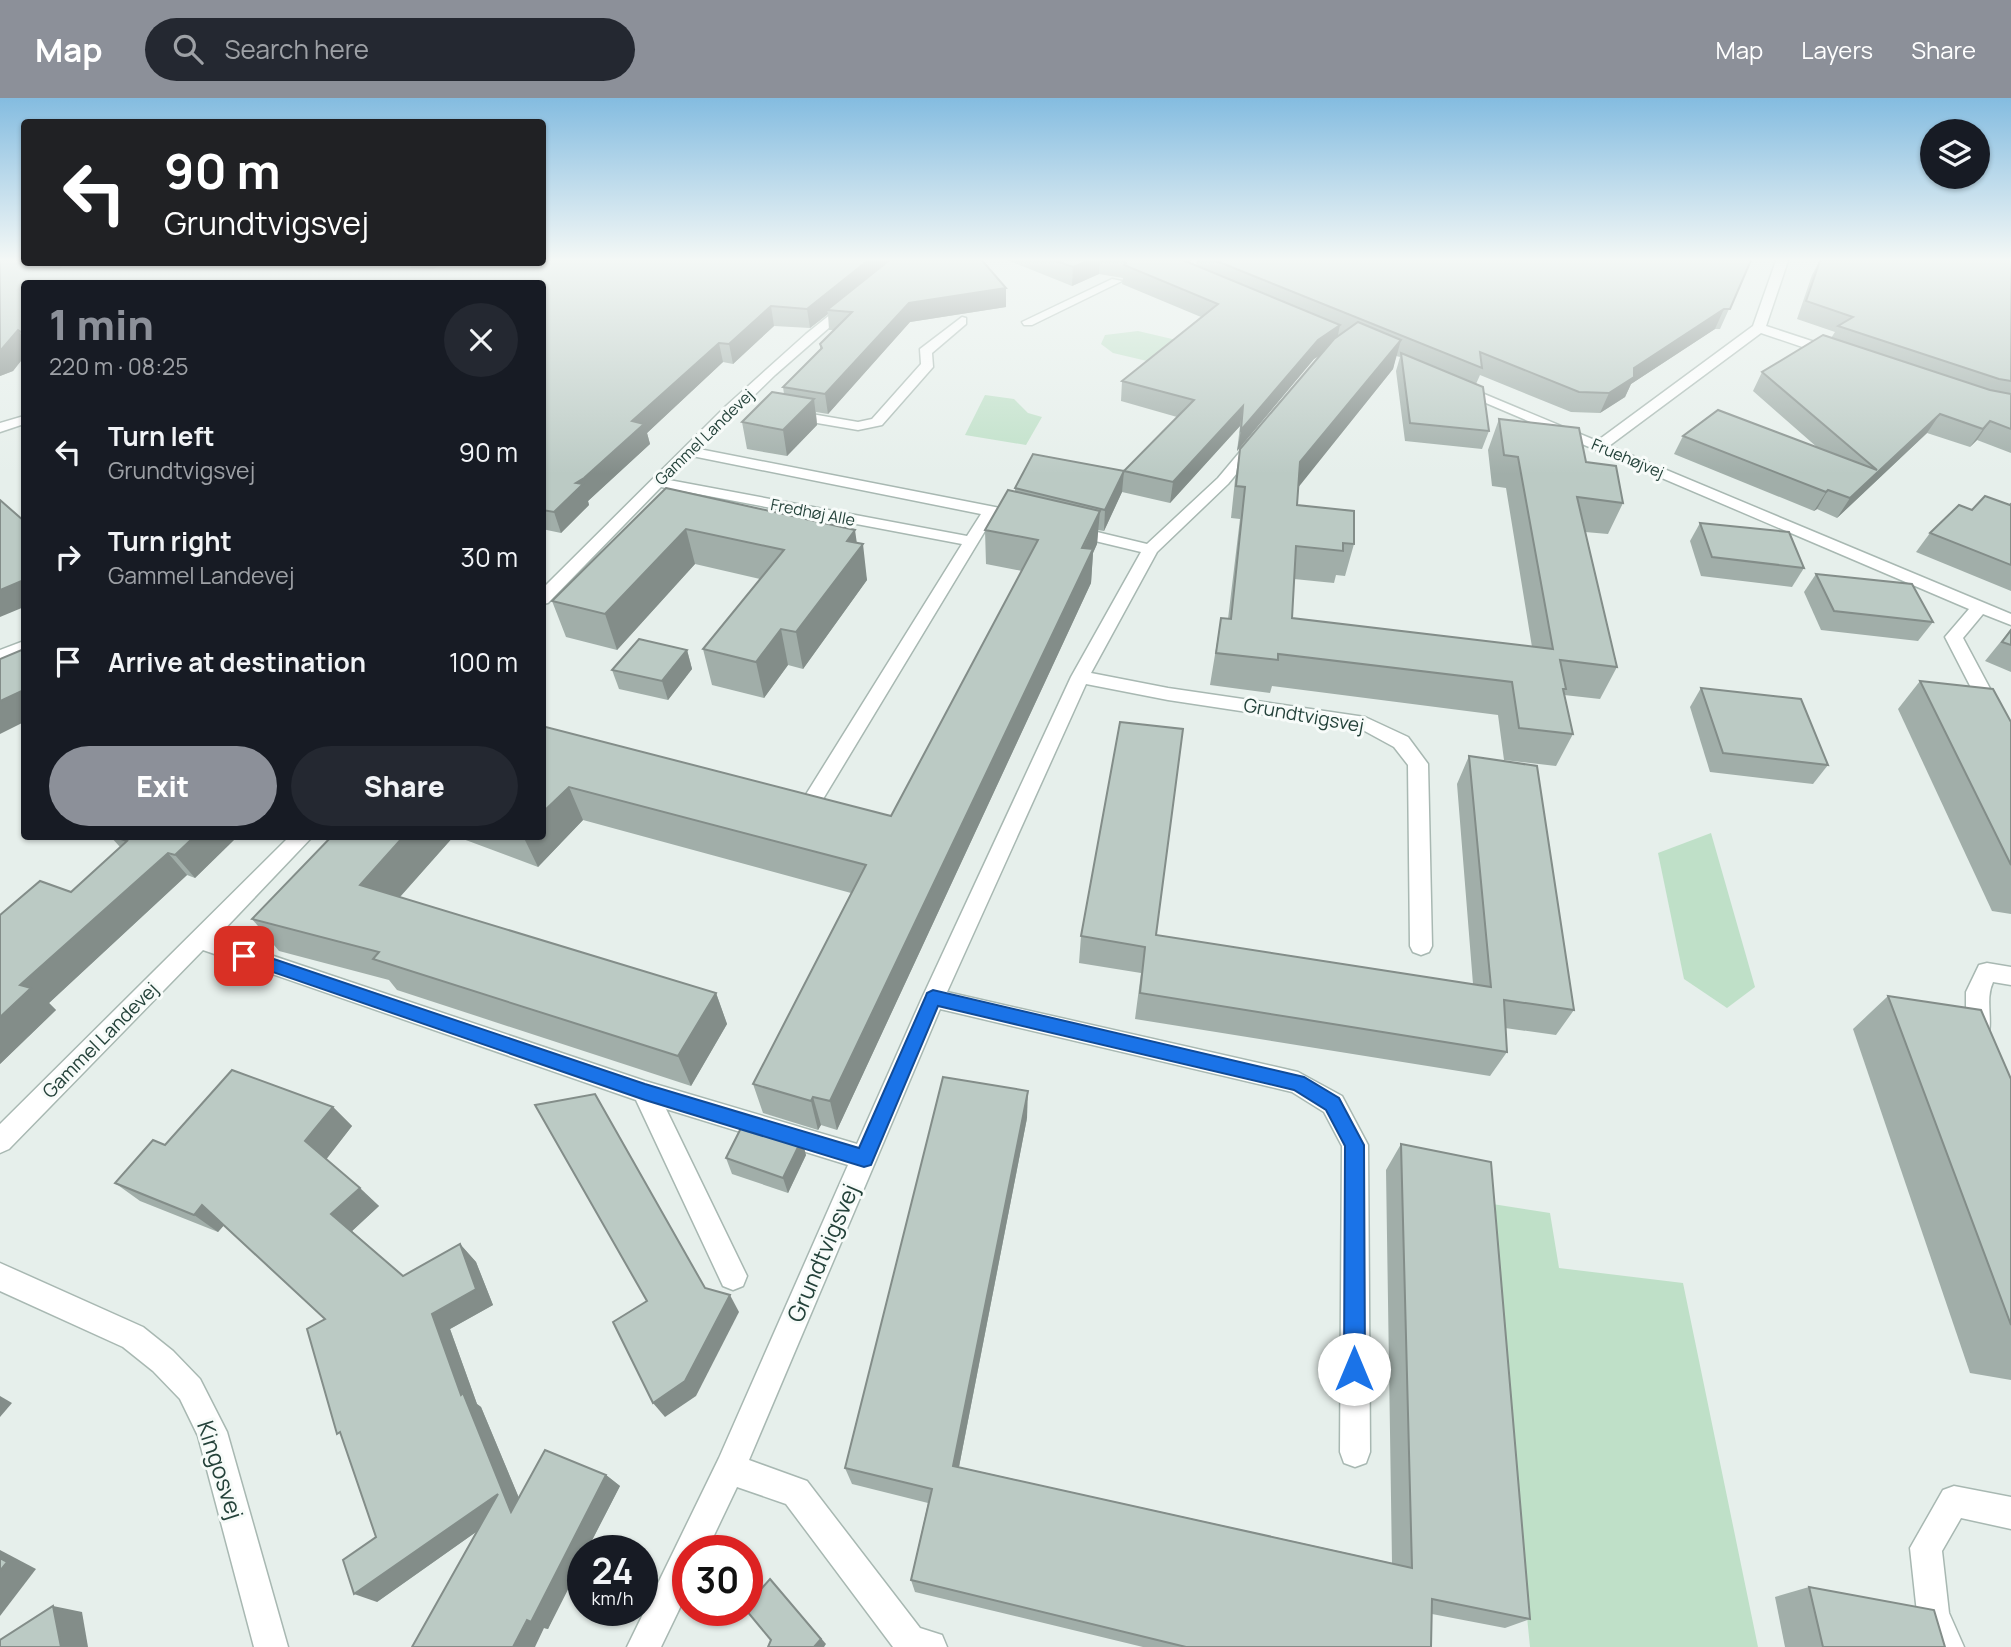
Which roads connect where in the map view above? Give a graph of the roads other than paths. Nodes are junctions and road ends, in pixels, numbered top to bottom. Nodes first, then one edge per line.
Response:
1 (817, 330) edge
2 (951, 330) edge
3 (1756, 330) edge
4 (1766, 330) edge
5 (1852, 359) edge
6 (1446, 383) edge
7 (735, 407) junction
8 (752, 407) dead end
9 (778, 412) edge
10 (21, 421) edge
11 (0, 428) edge
12 (1268, 428) edge
13 (1600, 446) junction
14 (690, 451) junction
15 (656, 482) junction
16 (990, 511) junction
17 (1015, 517) edge
18 (1052, 526) edge
19 (971, 541) junction
20 (1150, 550) junction
21 (546, 592) edge
22 (1980, 607) junction
23 (2011, 620) edge
24 (21, 648) edge
25 (0, 657) edge
26 (1080, 677) junction
27 (2011, 746) edge
28 (770, 795) edge
29 (299, 840) edge
30 (199, 940) junction
31 (1421, 946) dead end
32 (2011, 976) edge
33 (933, 998) junction
34 (1989, 1060) edge
35 (645, 1092) junction
36 (0, 1141) edge
37 (864, 1158) junction
38 (733, 1276) dead end
39 (0, 1277) edge
40 (1355, 1452) dead end
41 (730, 1469) junction
42 (2011, 1513) edge
43 (698, 1535) edge
44 (672, 1589) edge
45 (271, 1647) edge
46 (644, 1647) edge
47 (930, 1647) edge
48 (1947, 1647) edge

1 - 7 street, Gammel Landevej
2 - 9 street
3 - 13 street
4 - 5 street
6 - 13 street, Fruehøjvej
7 - 8 street
7 - 14 street, Gammel Landevej
10 - 11 street
12 - 20 street, Grundtvigsvej
13 - 22 street, Fruehøjvej
14 - 15 street, Gammel Landevej
14 - 16 street, Fredhøj Alle
15 - 19 street, Fredhøj Alle
15 - 21 street, Gammel Landevej
16 - 17 street, Fredhøj Alle
16 - 19 street
18 - 20 street
19 - 28 street
20 - 26 street, Grundtvigsvej
22 - 23 street, Fruehøjvej
22 - 27 street
24 - 25 street
26 - 31 street, Grundtvigsvej
26 - 33 street, Grundtvigsvej
29 - 30 street, Gammel Landevej
30 - 35 street
30 - 36 street, Gammel Landevej
32 - 34 street
33 - 37 street, Grundtvigsvej
33 - 40 street
35 - 37 street
35 - 38 street
37 - 41 street, Grundtvigsvej
39 - 45 street, Kingosvej
41 - 43 street, Grundtvigsvej
41 - 47 street
42 - 48 street
44 - 46 street

